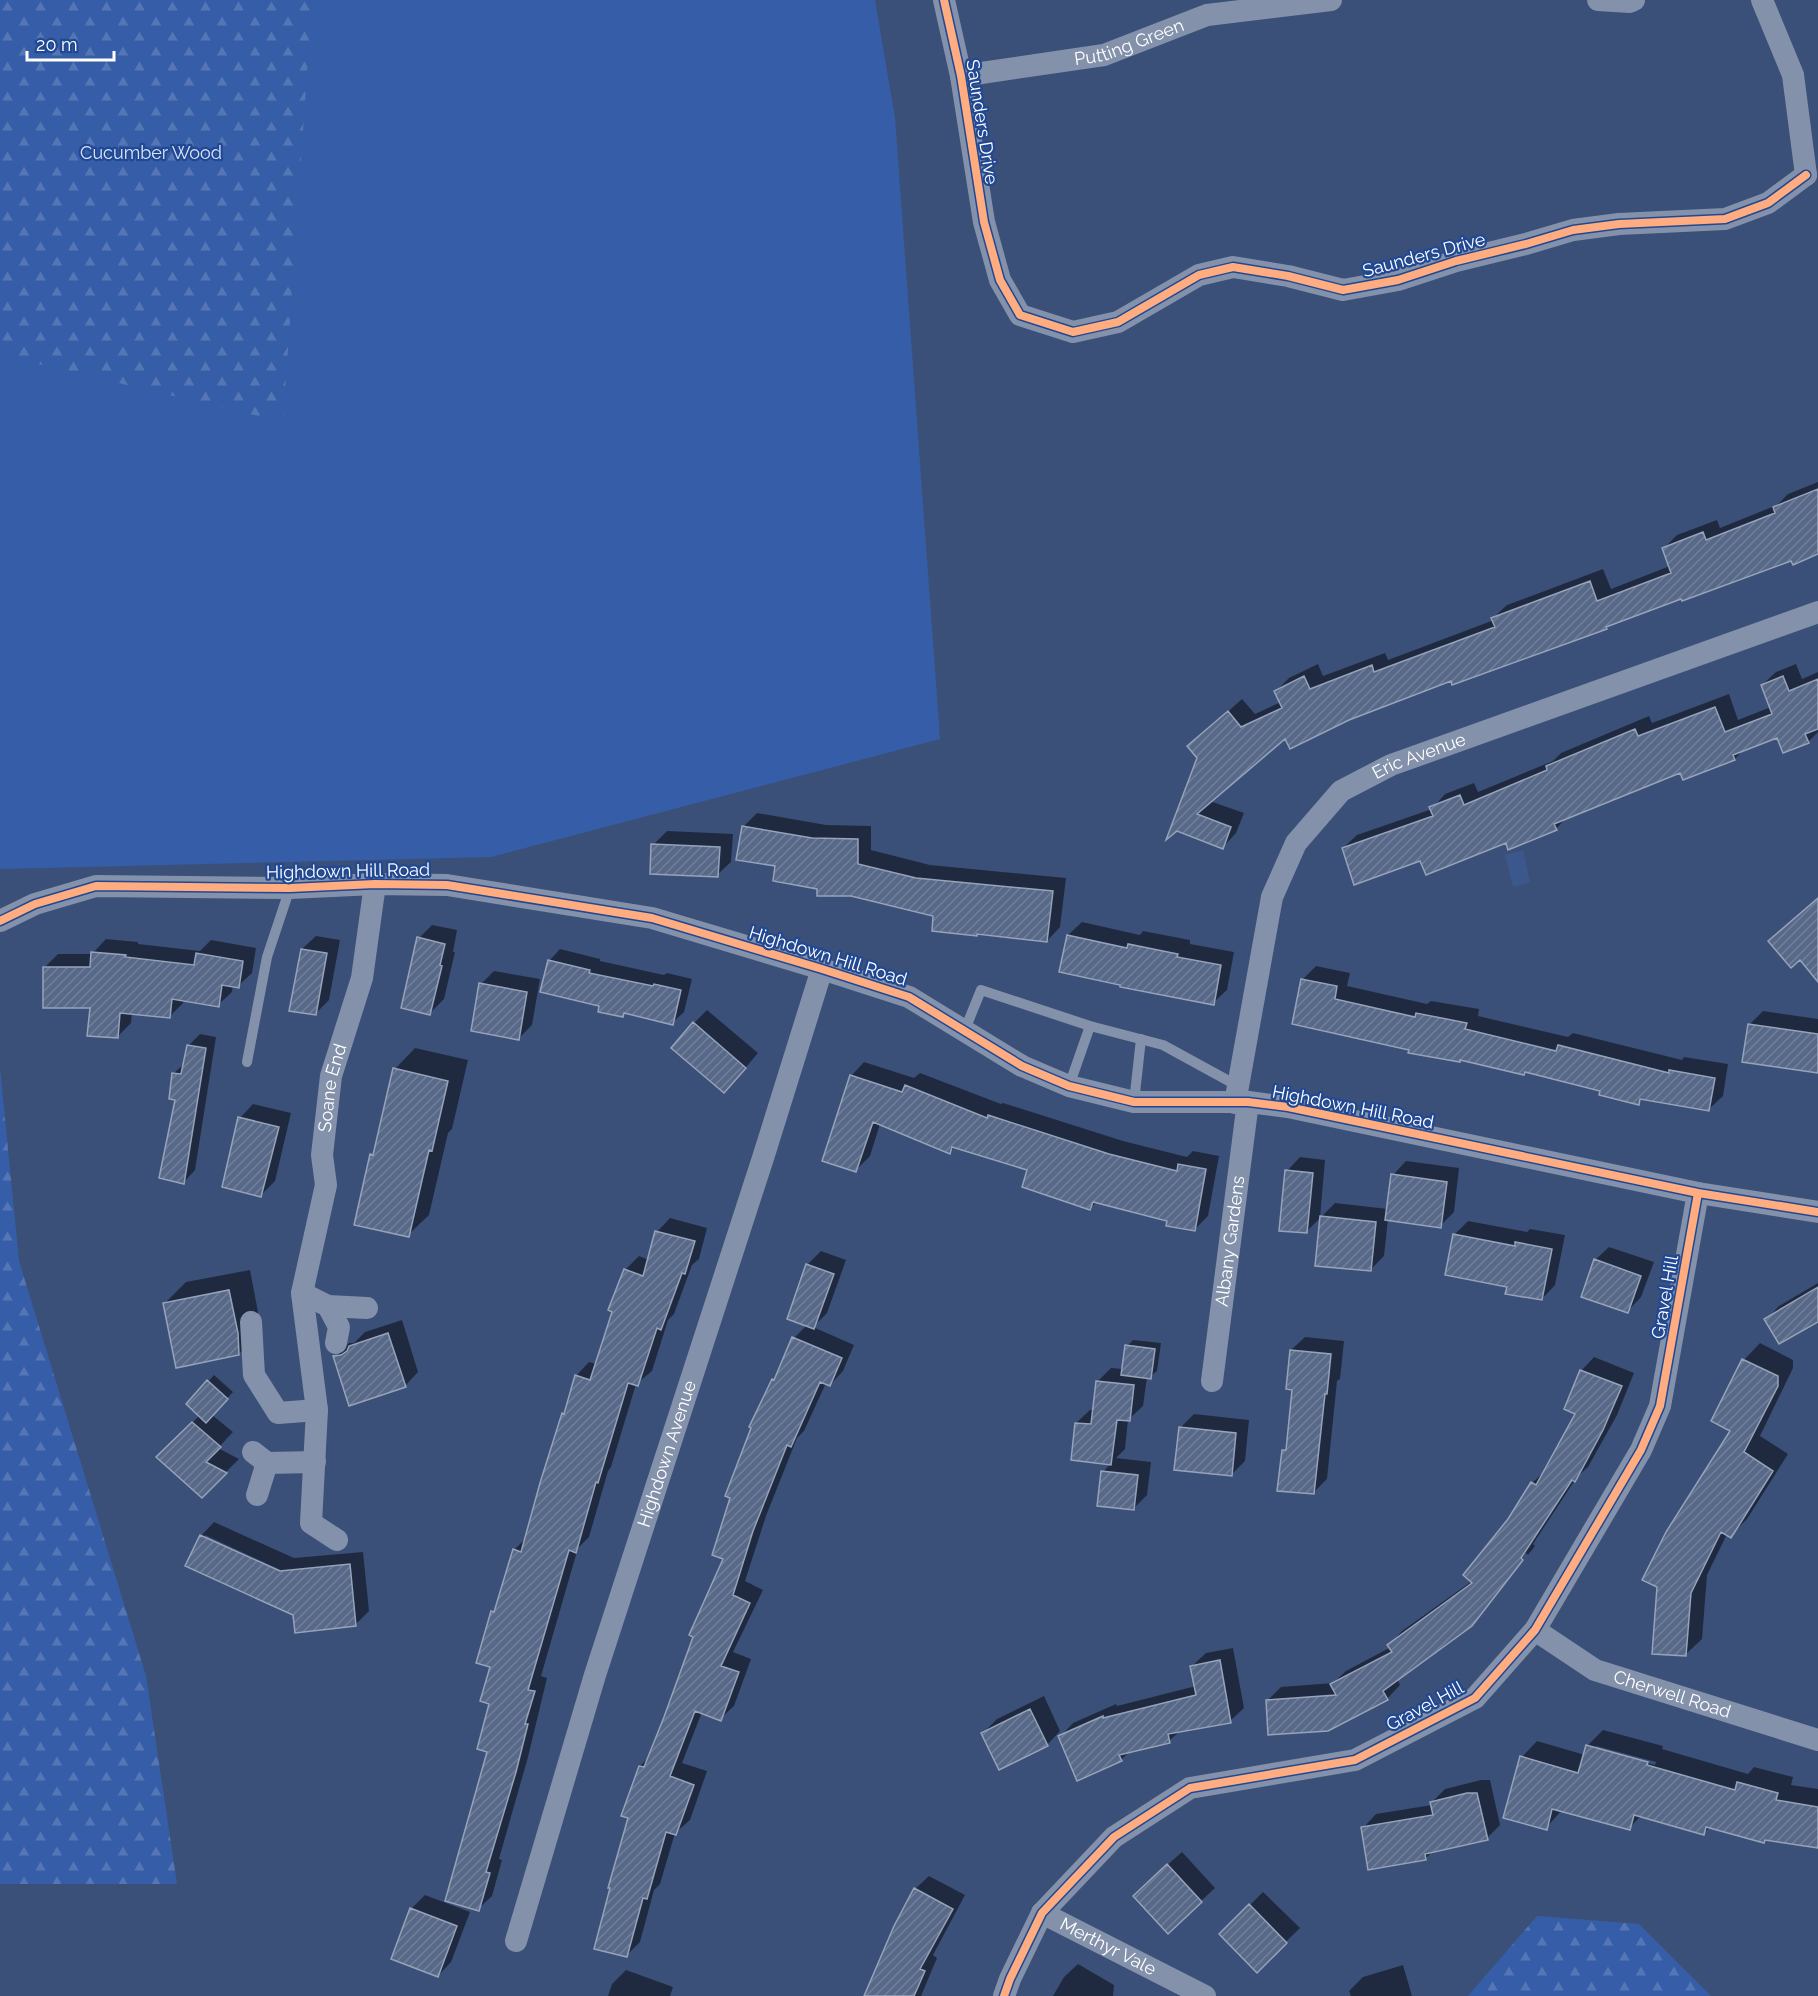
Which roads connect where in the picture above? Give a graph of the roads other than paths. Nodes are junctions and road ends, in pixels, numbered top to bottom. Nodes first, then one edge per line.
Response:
1 (944, 0) edge
2 (1331, 0) edge
3 (1598, 0) edge
4 (1634, 0) edge
5 (1762, 0) edge
6 (961, 76) junction
7 (1812, 177) edge
8 (1818, 612) edge
9 (375, 884) junction
10 (290, 888) junction
11 (0, 921) edge
12 (822, 969) junction
13 (1090, 1026) junction
14 (964, 1032) junction
15 (1141, 1040) junction
16 (247, 1062) dead end
17 (1069, 1086) junction
18 (1241, 1097) junction
19 (1134, 1102) junction
20 (1698, 1193) junction
21 (1818, 1212) edge
22 (302, 1293) junction
23 (328, 1306) junction
24 (367, 1308) dead end
25 (252, 1322) dead end
26 (336, 1343) dead end
27 (1212, 1381) dead end
28 (317, 1410) junction
29 (315, 1462) junction
30 (257, 1495) dead end
31 (337, 1540) dead end
32 (1535, 1630) junction
33 (1818, 1740) edge
34 (1042, 1913) junction
35 (516, 1941) dead end
36 (1004, 1996) edge
37 (1205, 1996) edge

1 - 6 street, Saunders Drive
2 - 6 street, Putting Green
3 - 4 street
5 - 7 street, Saunders Drive
6 - 7 street, Saunders Drive
8 - 18 street, Eric Avenue
9 - 10 street, Highdown Hill Road
9 - 12 street, Highdown Hill Road
9 - 22 street, Soane End
10 - 11 street, Highdown Hill Road
10 - 16 lane
12 - 14 street, Highdown Hill Road
12 - 35 street, Highdown Avenue
13 - 14 lane
13 - 15 lane
13 - 17 lane
14 - 17 street, Highdown Hill Road
15 - 18 lane
15 - 19 lane
17 - 19 street, Highdown Hill Road
18 - 19 street, Highdown Hill Road
18 - 20 street, Highdown Hill Road
18 - 27 street, Albany Gardens
20 - 21 street, Highdown Hill Road
20 - 32 street, Gravel Hill
22 - 23 street
22 - 28 street, Soane End
23 - 24 street
23 - 26 street
25 - 28 street
28 - 29 street, Soane End
29 - 30 street
29 - 31 street, Soane End
32 - 33 street, Cherwell Road
32 - 34 street, Gravel Hill
34 - 36 street, Gravel Hill
34 - 37 street, Merthyr Vale

